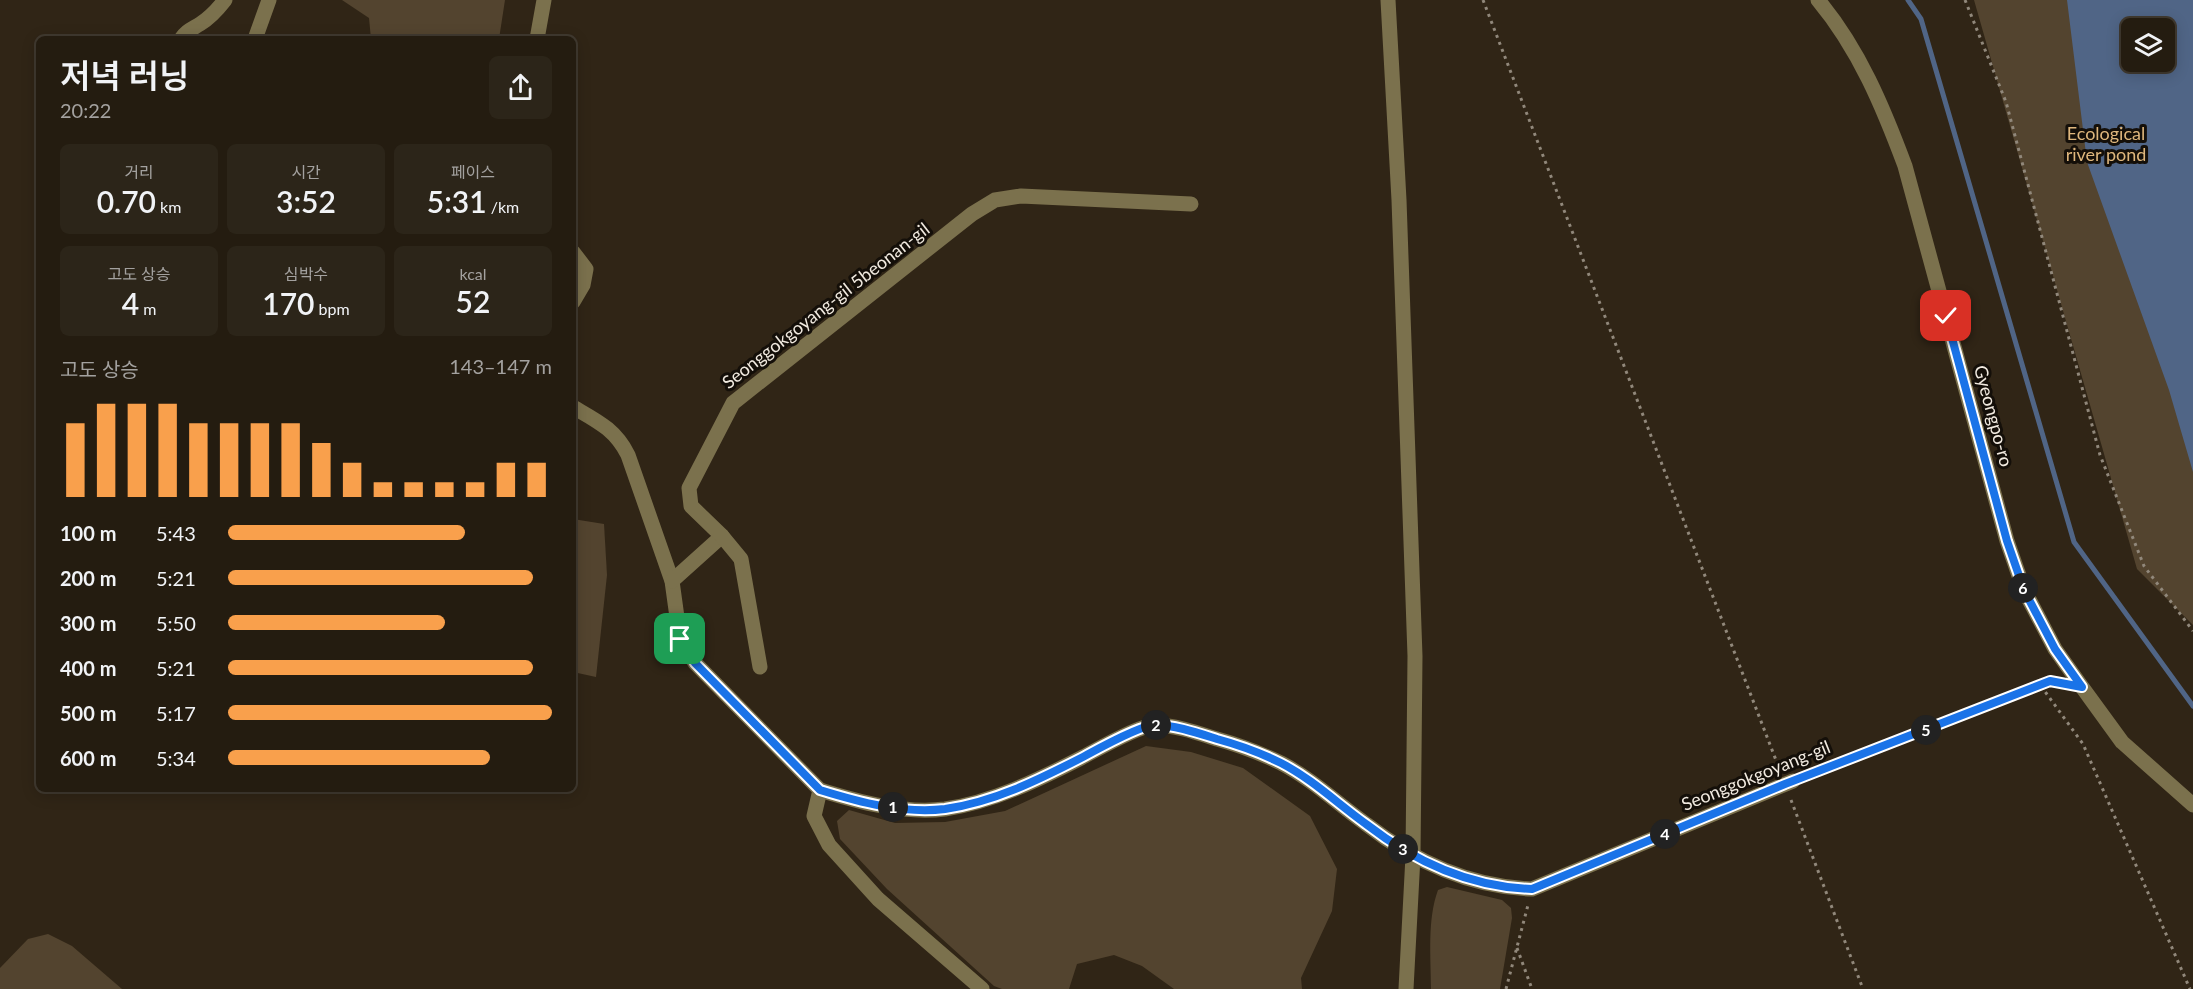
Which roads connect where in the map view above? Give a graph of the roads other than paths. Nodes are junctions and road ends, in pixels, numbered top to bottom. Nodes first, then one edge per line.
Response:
1 (225, 0) edge
2 (268, 0) edge
3 (544, 0) edge
4 (1388, 0) edge
5 (1818, 0) edge
6 (184, 36) edge
7 (256, 36) edge
8 (538, 36) edge
9 (1191, 204) dead end
10 (576, 256) edge
11 (576, 297) edge
12 (576, 409) edge
13 (722, 536) junction
14 (672, 581) junction
15 (760, 667) dead end
16 (1789, 782) road end
17 (820, 790) junction
18 (2193, 805) edge
19 (1413, 856) junction
20 (982, 989) edge
21 (1406, 989) edge

1 - 6 street
2 - 7 street
3 - 8 street
4 - 19 street
5 - 18 street, Gyeongpo-ro
9 - 13 street, Seonggokgoyang-gil 5beonan-gil
10 - 11 street
12 - 14 street
13 - 14 street
13 - 15 street, Seonggokgoyang-gil 5beonan-gil
14 - 17 street
16 - 19 street, Seonggokgoyang-gil
17 - 19 street, Seonggokgoyang-gil
17 - 20 street
19 - 21 street

